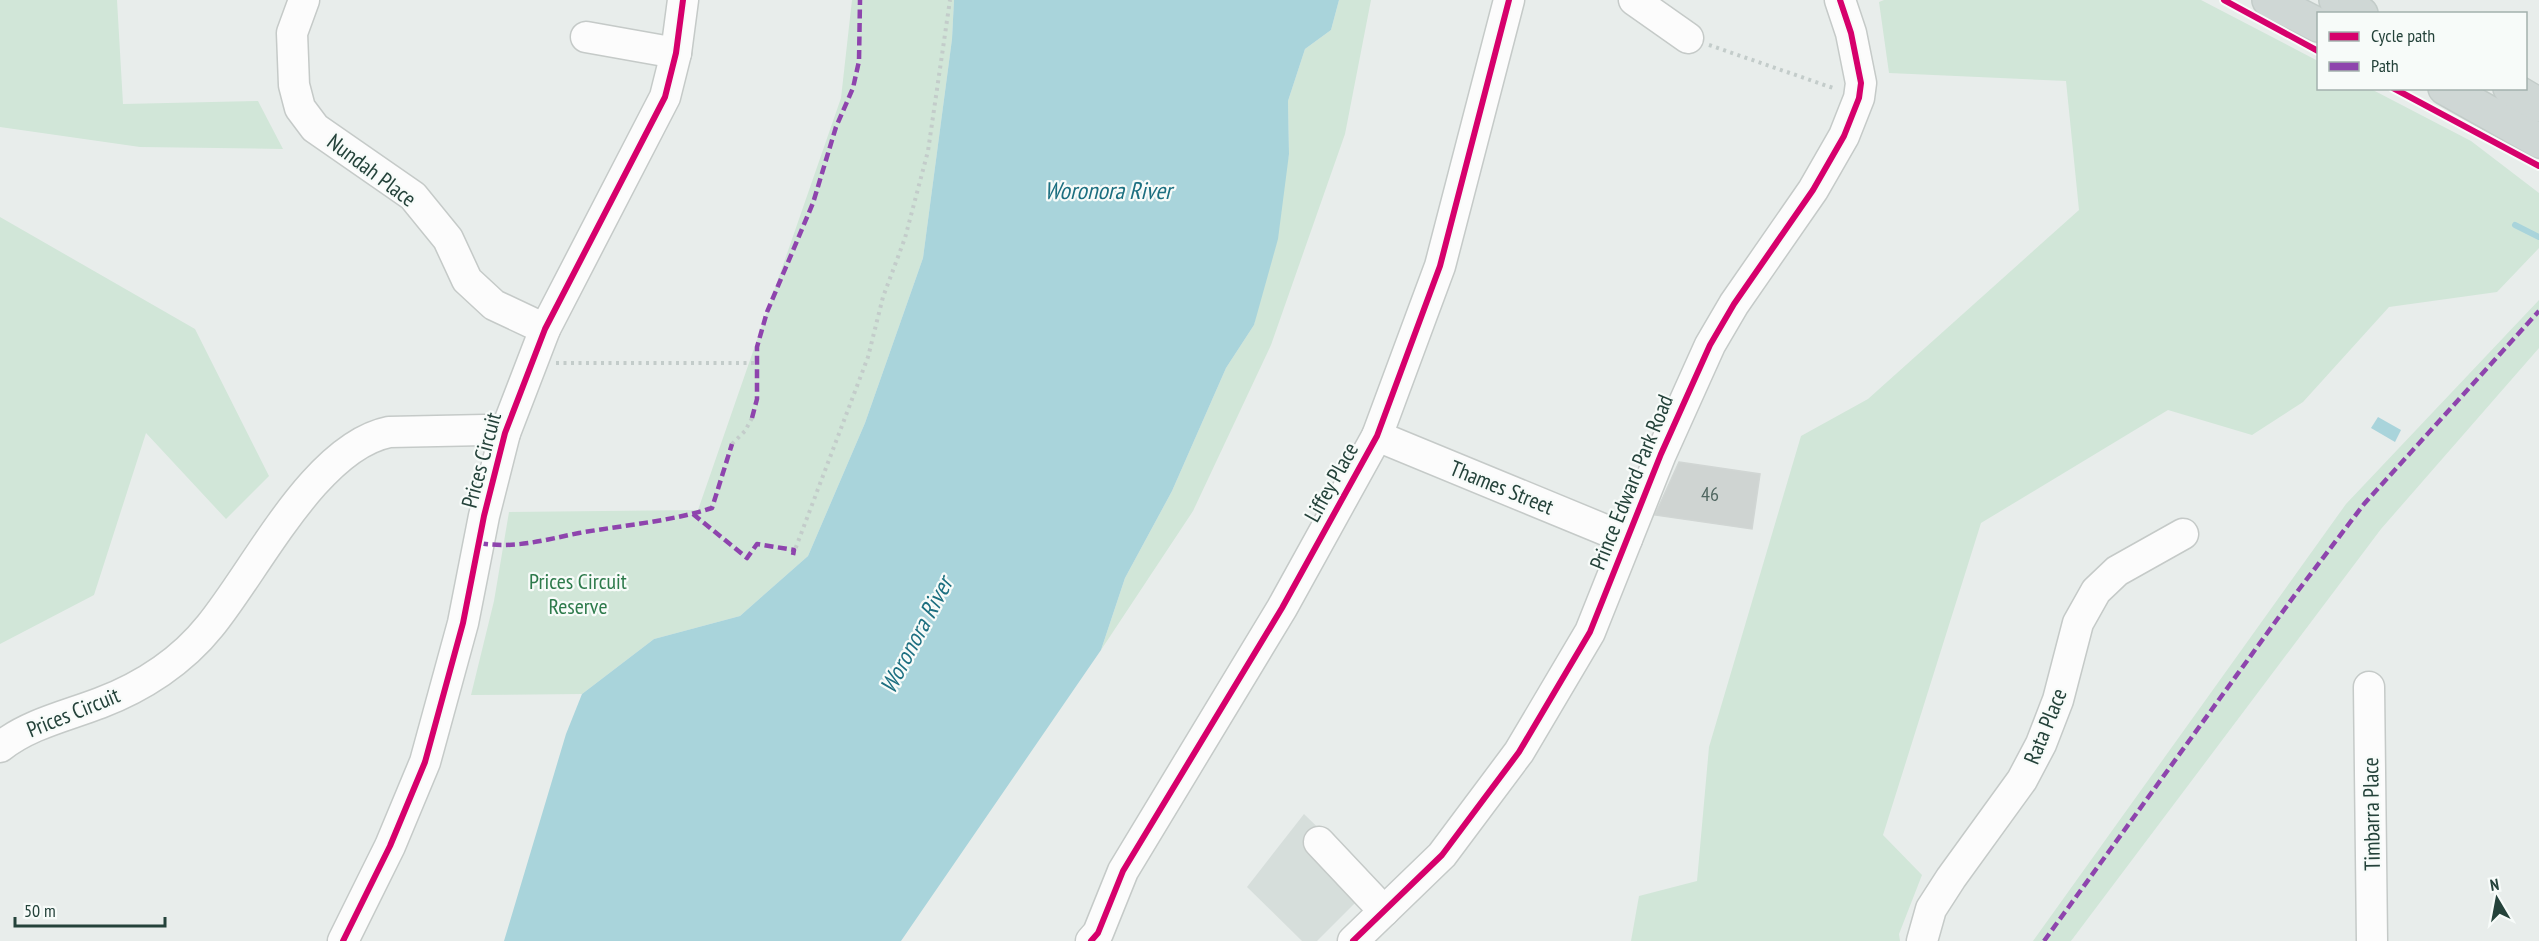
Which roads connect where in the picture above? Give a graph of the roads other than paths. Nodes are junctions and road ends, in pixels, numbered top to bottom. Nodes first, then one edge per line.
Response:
1 (304, 0) edge
2 (683, 0) edge
3 (1509, 0) edge
4 (1634, 0) edge
5 (1840, 0) edge
6 (2269, 0) edge
7 (2336, 0) edge
8 (2357, 12) edge
9 (2317, 24) edge
10 (586, 37) dead end
11 (1688, 38) road end
12 (676, 53) junction
13 (2449, 90) edge
14 (2513, 90) edge
15 (2539, 105) edge
16 (2539, 141) edge
17 (545, 329) junction
18 (505, 433) junction
19 (1377, 436) junction
20 (2183, 534) dead end
21 (1627, 538) junction
22 (2369, 687) dead end
23 (0, 747) edge
24 (1319, 842) dead end
25 (1384, 911) junction
26 (343, 941) edge
27 (1091, 941) edge
28 (1353, 941) edge
29 (1922, 941) edge
30 (2372, 941) edge

1 - 17 street, Nundah Place
2 - 12 street, Prices Circuit
3 - 19 street, Liffey Place
4 - 11 street
5 - 21 street, Prince Edward Park Road
6 - 9 main road
7 - 8 main road
10 - 12 street
12 - 17 street, Prices Circuit
13 - 16 main road
14 - 15 main road
17 - 18 street, Prices Circuit
18 - 23 street, Prices Circuit
18 - 26 street, Prices Circuit
19 - 21 street, Thames Street
19 - 27 street, Liffey Place
20 - 29 street, Rata Place
21 - 25 street, Prince Edward Park Road
22 - 30 street, Timbarra Place
24 - 25 street
25 - 28 street, Prince Edward Park Road

